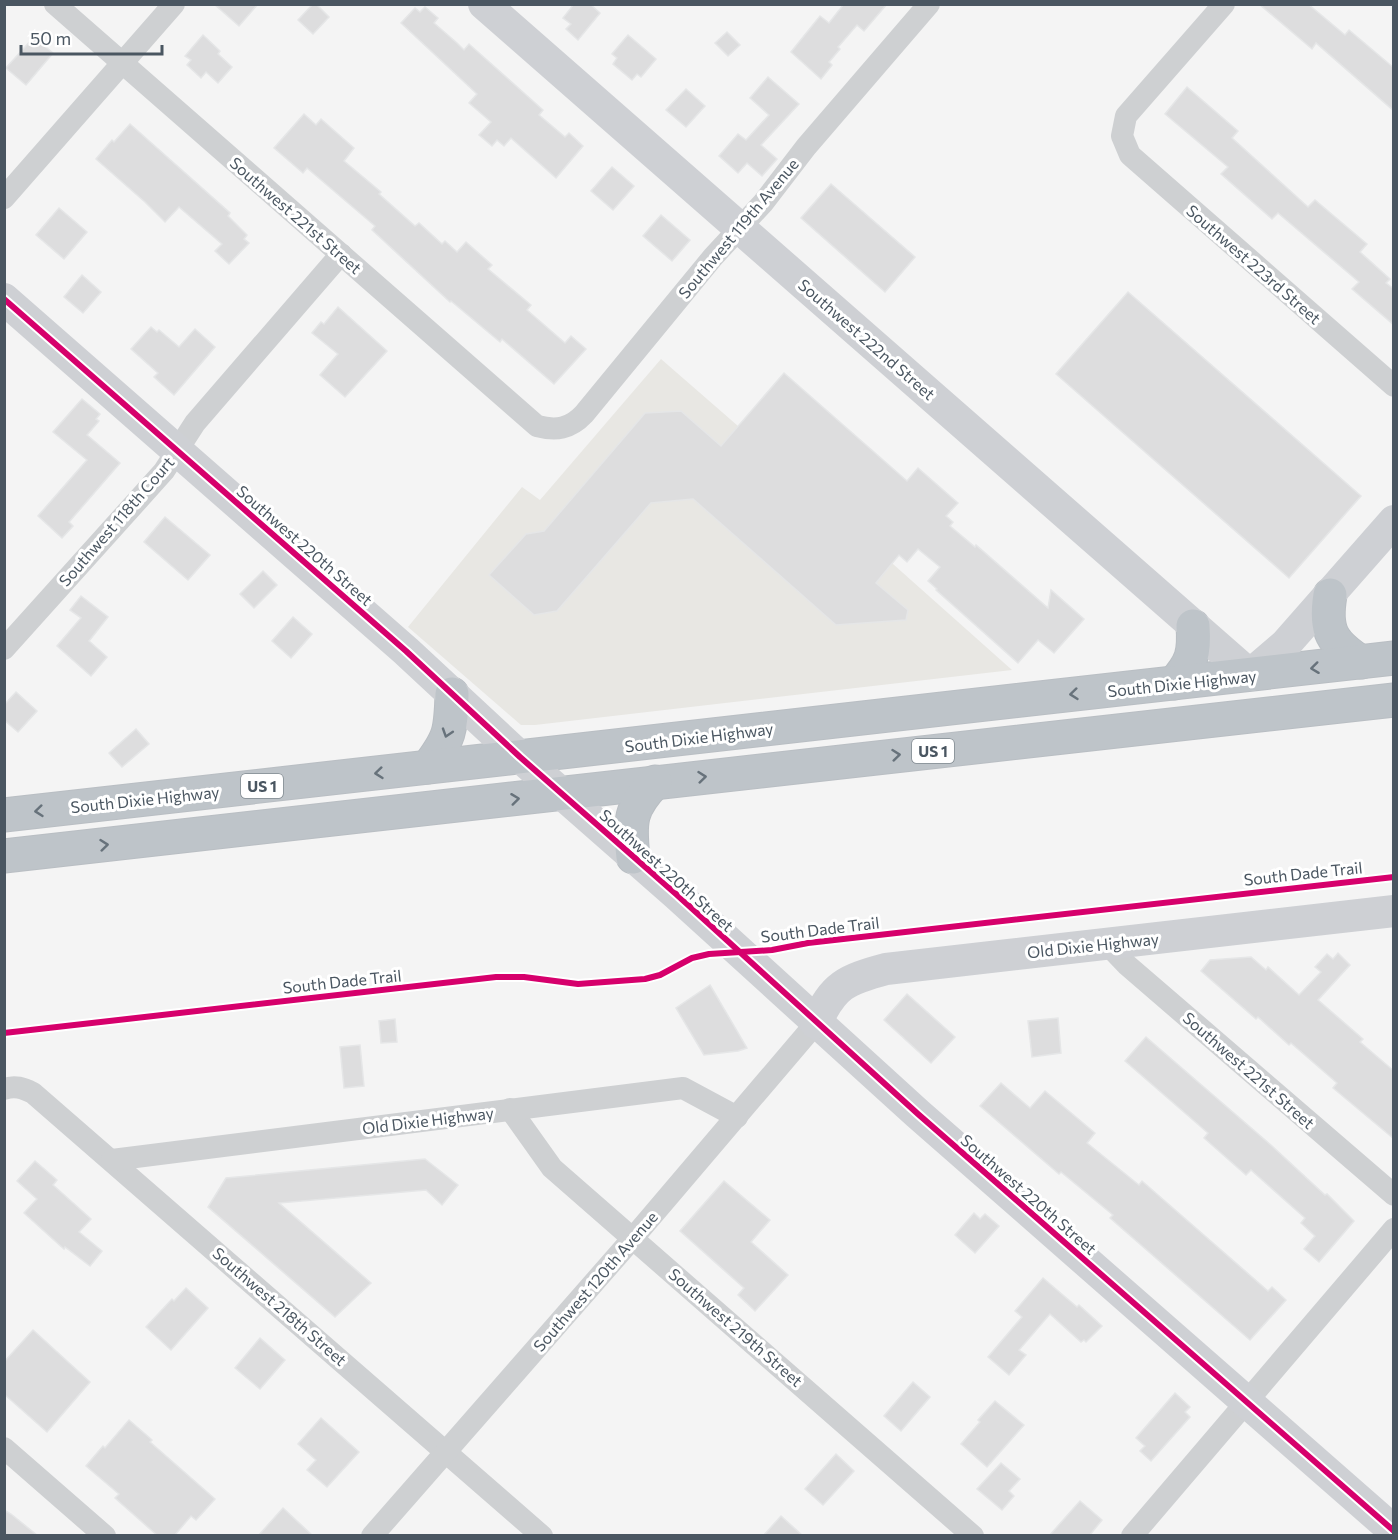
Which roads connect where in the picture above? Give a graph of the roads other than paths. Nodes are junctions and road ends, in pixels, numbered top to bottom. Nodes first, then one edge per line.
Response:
1 (55, 4) edge
2 (174, 4) edge
3 (484, 4) edge
4 (929, 4) edge
5 (1224, 4) edge
6 (123, 64) junction
7 (4, 198) edge
8 (739, 229) junction
9 (341, 254) junction
10 (4, 299) edge
11 (1394, 386) edge
12 (537, 426) joint
13 (176, 451) junction
14 (1394, 521) edge
15 (1330, 595) junction
16 (1194, 626) junction
17 (4, 649) edge
18 (1394, 658) edge
19 (1361, 662) junction
20 (1250, 675) junction
21 (1174, 683) junction
22 (452, 694) junction
23 (1394, 700) edge
24 (1305, 710) junction
25 (871, 717) junction
26 (966, 748) junction
27 (520, 757) junction
28 (428, 767) junction
29 (656, 782) junction
30 (561, 794) junction
31 (4, 815) edge
32 (223, 831) junction
33 (4, 856) edge
34 (633, 857) junction
35 (1394, 910) edge
36 (1106, 943) junction
37 (816, 1023) junction
38 (9, 1088) edge
39 (510, 1109) junction
40 (737, 1116) junction
41 (112, 1160) junction
42 (1394, 1196) edge
43 (1394, 1229) edge
44 (633, 1238) junction
45 (1247, 1402) junction
46 (4, 1448) edge
47 (446, 1450) junction
48 (1394, 1531) edge
49 (105, 1536) edge
50 (372, 1536) edge
51 (542, 1536) edge
52 (973, 1536) edge
53 (1132, 1536) edge

1 - 6 street, Southwest 221st Street
2 - 6 street
3 - 8 street, Southwest 222nd Street
4 - 8 street, Southwest 119th Avenue
5 - 11 street, Southwest 223rd Street
6 - 7 street
6 - 9 street, Southwest 221st Street
8 - 12 street, Southwest 119th Avenue
8 - 16 street, Southwest 222nd Street
9 - 12 street, Southwest 221st Street
9 - 13 street, Southwest 118th Court
10 - 13 street, Southwest 220th Street
13 - 17 street, Southwest 118th Court
13 - 22 street, Southwest 220th Street
14 - 15 street
15 - 19 highway
15 - 20 street
16 - 20 street, Southwest 222nd Street
16 - 21 highway
18 - 19 highway, South Dixie Highway / US 1
19 -> 20 highway, South Dixie Highway / US 1
20 - 21 highway, South Dixie Highway / US 1
20 - 24 highway
20 - 26 highway
21 -> 25 highway, South Dixie Highway / US 1
22 - 27 street, Southwest 220th Street
22 -> 28 highway
23 - 24 highway, US 1
24 - 26 highway, US 1
25 - 27 highway, South Dixie Highway / US 1
25 - 30 highway
29 -> 26 highway, US 1
27 - 28 highway, South Dixie Highway / US 1
27 - 30 street, Southwest 220th Street
27 - 32 highway
28 -> 31 highway, South Dixie Highway / US 1
29 - 30 highway, US 1
29 - 34 highway
32 -> 30 highway, US 1
30 - 34 street, Southwest 220th Street
33 -> 32 highway, US 1
34 - 37 street, Southwest 220th Street
35 - 36 street, Old Dixie Highway
36 - 37 street, Old Dixie Highway
36 - 42 street, Southwest 221st Street
37 - 40 street, Southwest 120th Avenue
37 - 45 street, Southwest 220th Street
38 - 41 street, Southwest 218th Street
39 - 40 street, Old Dixie Highway
39 - 41 street, Old Dixie Highway
39 - 44 street, Southwest 219th Street
40 - 44 street, Southwest 120th Avenue
41 - 47 street, Southwest 218th Street
43 - 45 street
44 - 47 street, Southwest 120th Avenue
44 - 52 street, Southwest 219th Street
45 - 48 street, Southwest 220th Street
45 - 53 street
46 - 49 street
47 - 50 street, Southwest 120th Avenue
47 - 51 street, Southwest 218th Street

